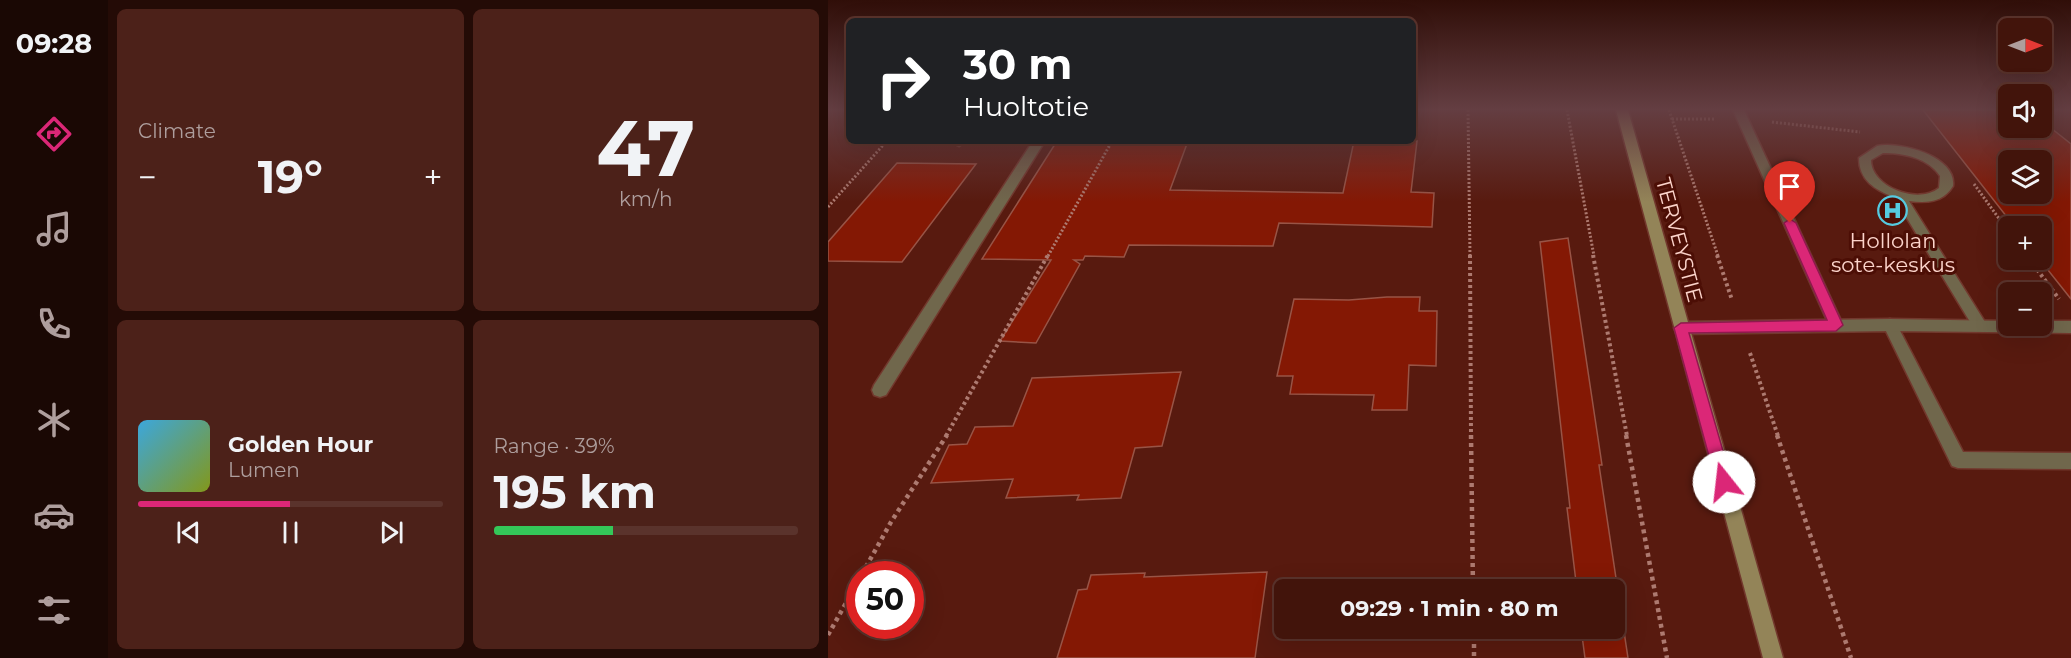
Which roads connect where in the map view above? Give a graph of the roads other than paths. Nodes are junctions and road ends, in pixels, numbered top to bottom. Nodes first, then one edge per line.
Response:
1 (1630, 141) edge
2 (1752, 141) edge
3 (1037, 144) edge
4 (1898, 194) junction
5 (1836, 325) junction
6 (1890, 325) junction
7 (1980, 326) junction
8 (2071, 327) edge
9 (1681, 328) junction
10 (880, 390) dead end
11 (2071, 461) edge
12 (1773, 658) edge

1 - 9 main road, TERVEYSTIE
2 - 5 street
3 - 10 street
4 - 4 street
4 - 7 street
5 - 6 street
5 - 9 street
6 - 7 street
6 - 11 street
7 - 8 street
9 - 12 main road, TERVEYSTIE

